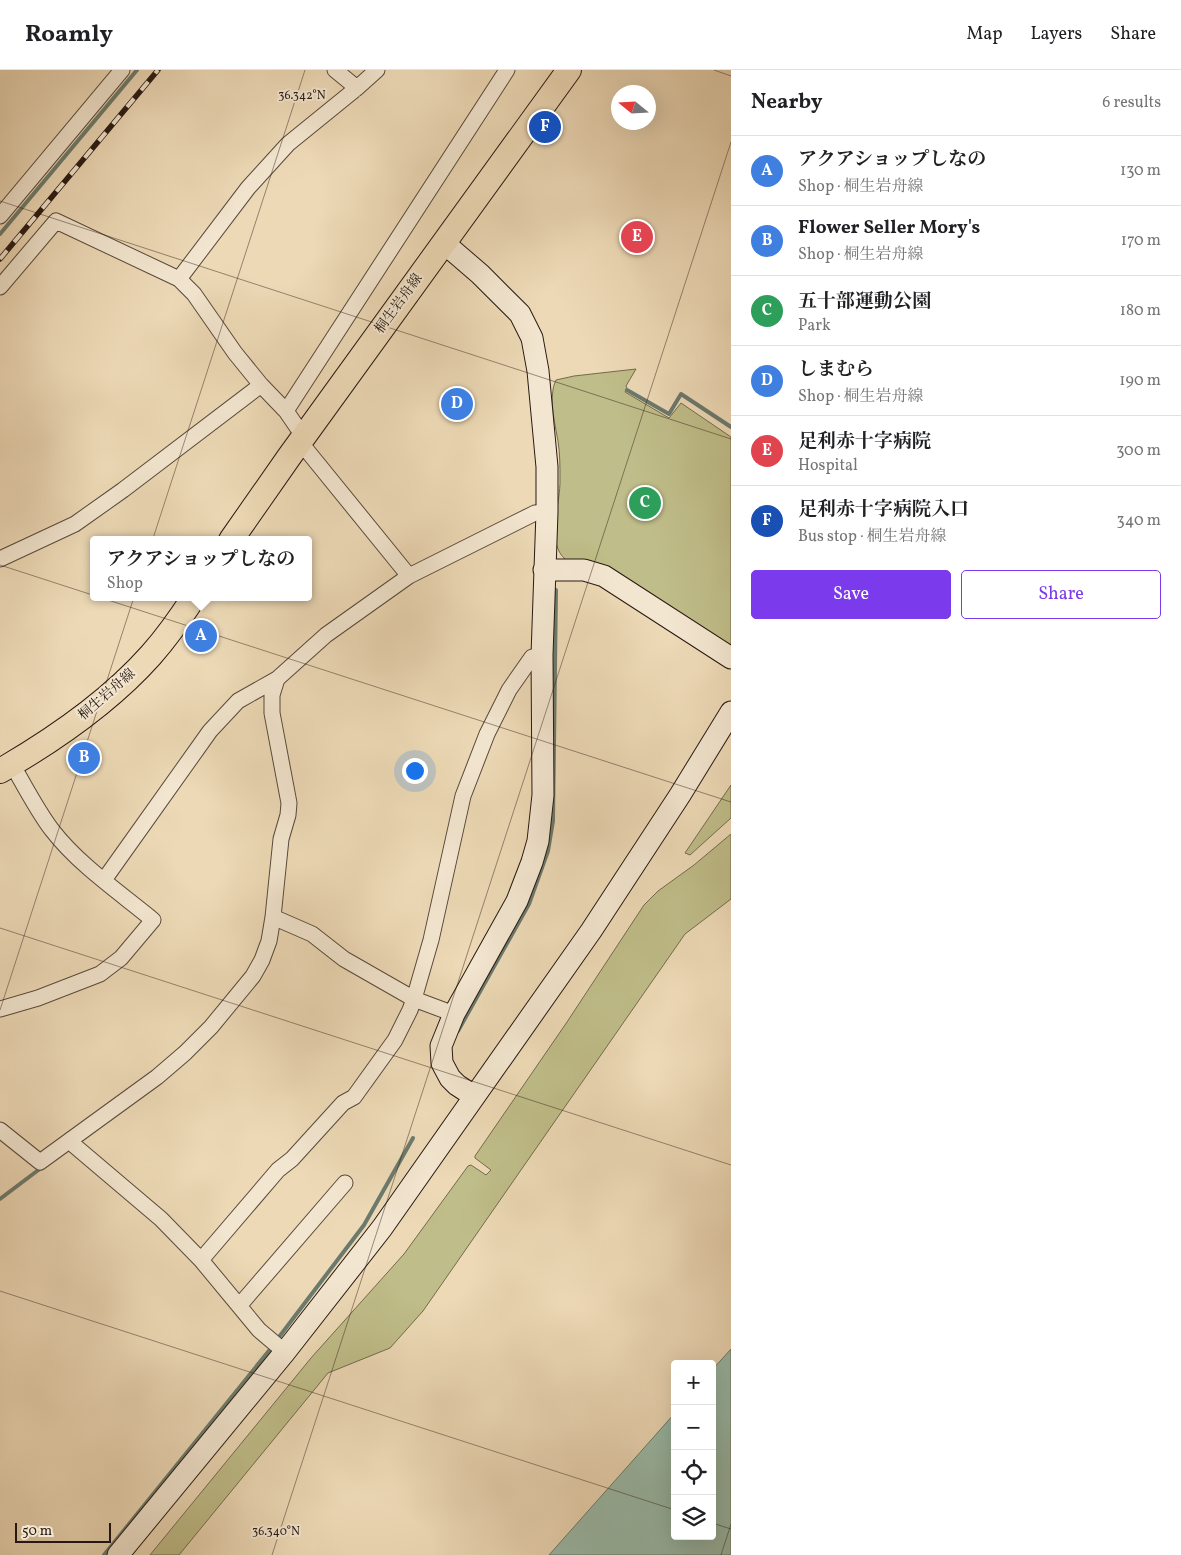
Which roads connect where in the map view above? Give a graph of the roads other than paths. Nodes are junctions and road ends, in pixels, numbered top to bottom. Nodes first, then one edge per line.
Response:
1 (122, 70) edge
2 (335, 70) edge
3 (377, 70) edge
4 (507, 70) edge
5 (568, 70) edge
6 (357, 88) junction
7 (6, 200) edge
8 (0, 216) edge
9 (444, 243) junction
10 (179, 279) junction
11 (0, 287) edge
12 (261, 385) junction
13 (286, 410) junction
14 (302, 439) junction
15 (547, 512) junction
16 (234, 536) edge
17 (0, 560) edge
18 (544, 570) junction
19 (409, 576) junction
20 (191, 601) edge
21 (542, 655) junction
22 (731, 658) edge
23 (277, 679) junction
24 (731, 712) edge
25 (6, 768) edge
26 (104, 880) junction
27 (273, 917) junction
28 (414, 999) junction
29 (0, 1009) edge
30 (454, 1014) junction
31 (474, 1096) junction
32 (0, 1130) edge
33 (69, 1141) junction
34 (345, 1183) dead end
35 (201, 1260) junction
36 (239, 1306) junction
37 (285, 1352) junction
38 (118, 1555) edge

1 - 7 street
2 - 6 street
3 - 6 street
4 - 13 street
5 - 9 main road, 桐生岩舟線
6 - 10 street
7 - 8 street
9 - 14 main road, 桐生岩舟線
9 - 15 street
10 - 11 street
10 - 12 street
12 - 13 street
12 - 17 street
13 - 14 street
14 - 16 main road, 桐生岩舟線
14 - 19 street
15 - 18 street
15 - 19 street
18 - 21 street
18 - 22 street
19 - 23 street
20 - 25 main road, 桐生岩舟線
21 - 28 street
21 - 30 street
23 - 26 street
23 - 27 street
24 - 31 street
25 - 26 street
26 - 29 street
27 - 28 street
27 - 33 street
28 - 30 street
28 - 35 street
30 - 31 street
31 - 37 street
32 - 33 street
33 - 35 street
34 - 36 street
35 - 36 street
36 - 37 street
37 - 38 street

